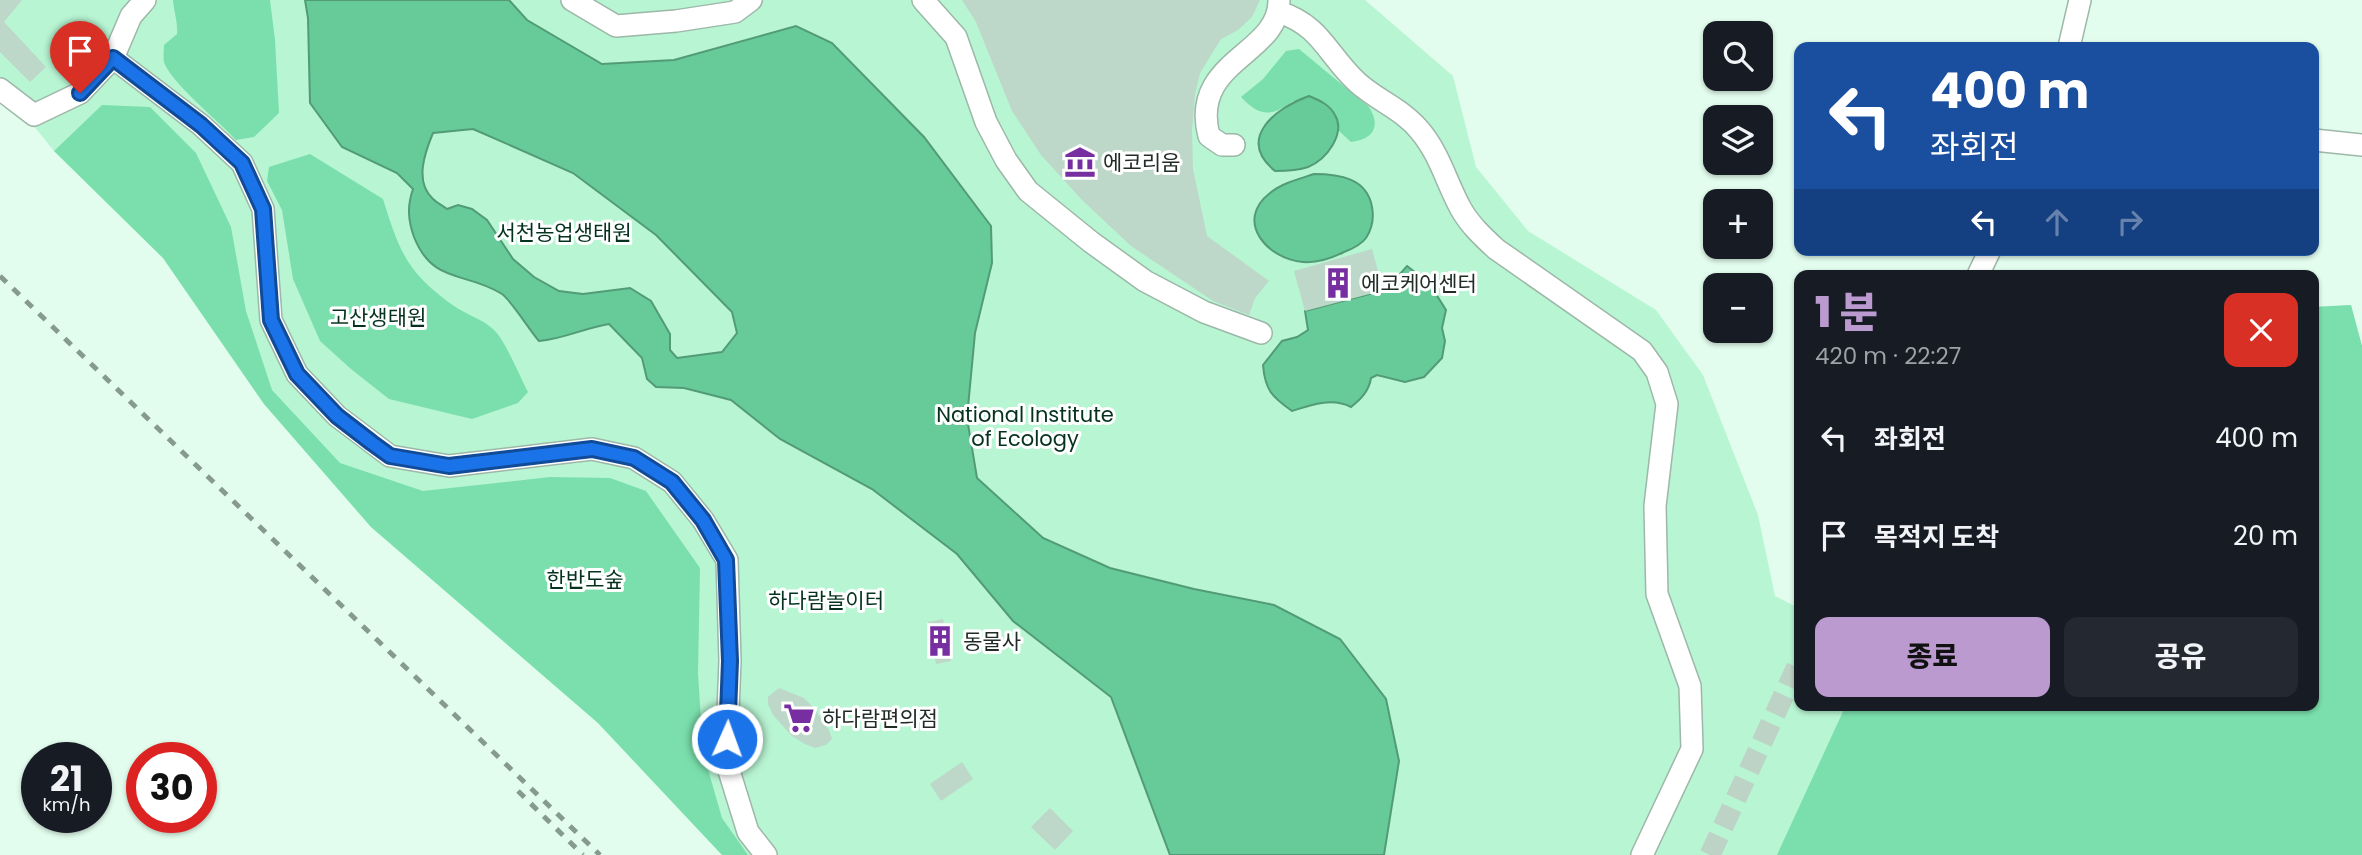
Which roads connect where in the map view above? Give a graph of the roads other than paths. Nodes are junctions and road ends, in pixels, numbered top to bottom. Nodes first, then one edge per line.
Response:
1 (145, 0) edge
2 (572, 0) edge
3 (751, 0) edge
4 (923, 0) edge
5 (2080, 0) edge
6 (1279, 6) edge
7 (2069, 42) edge
8 (113, 58) junction
9 (0, 89) edge
10 (2319, 141) edge
11 (1234, 145) dead end
12 (2362, 145) edge
13 (1261, 333) dead end
14 (766, 855) edge
15 (1642, 855) edge

1 - 8 street
2 - 3 street
4 - 13 street
5 - 7 street
6 - 11 street
6 - 15 street
8 - 9 street
8 - 14 street
10 - 12 street

